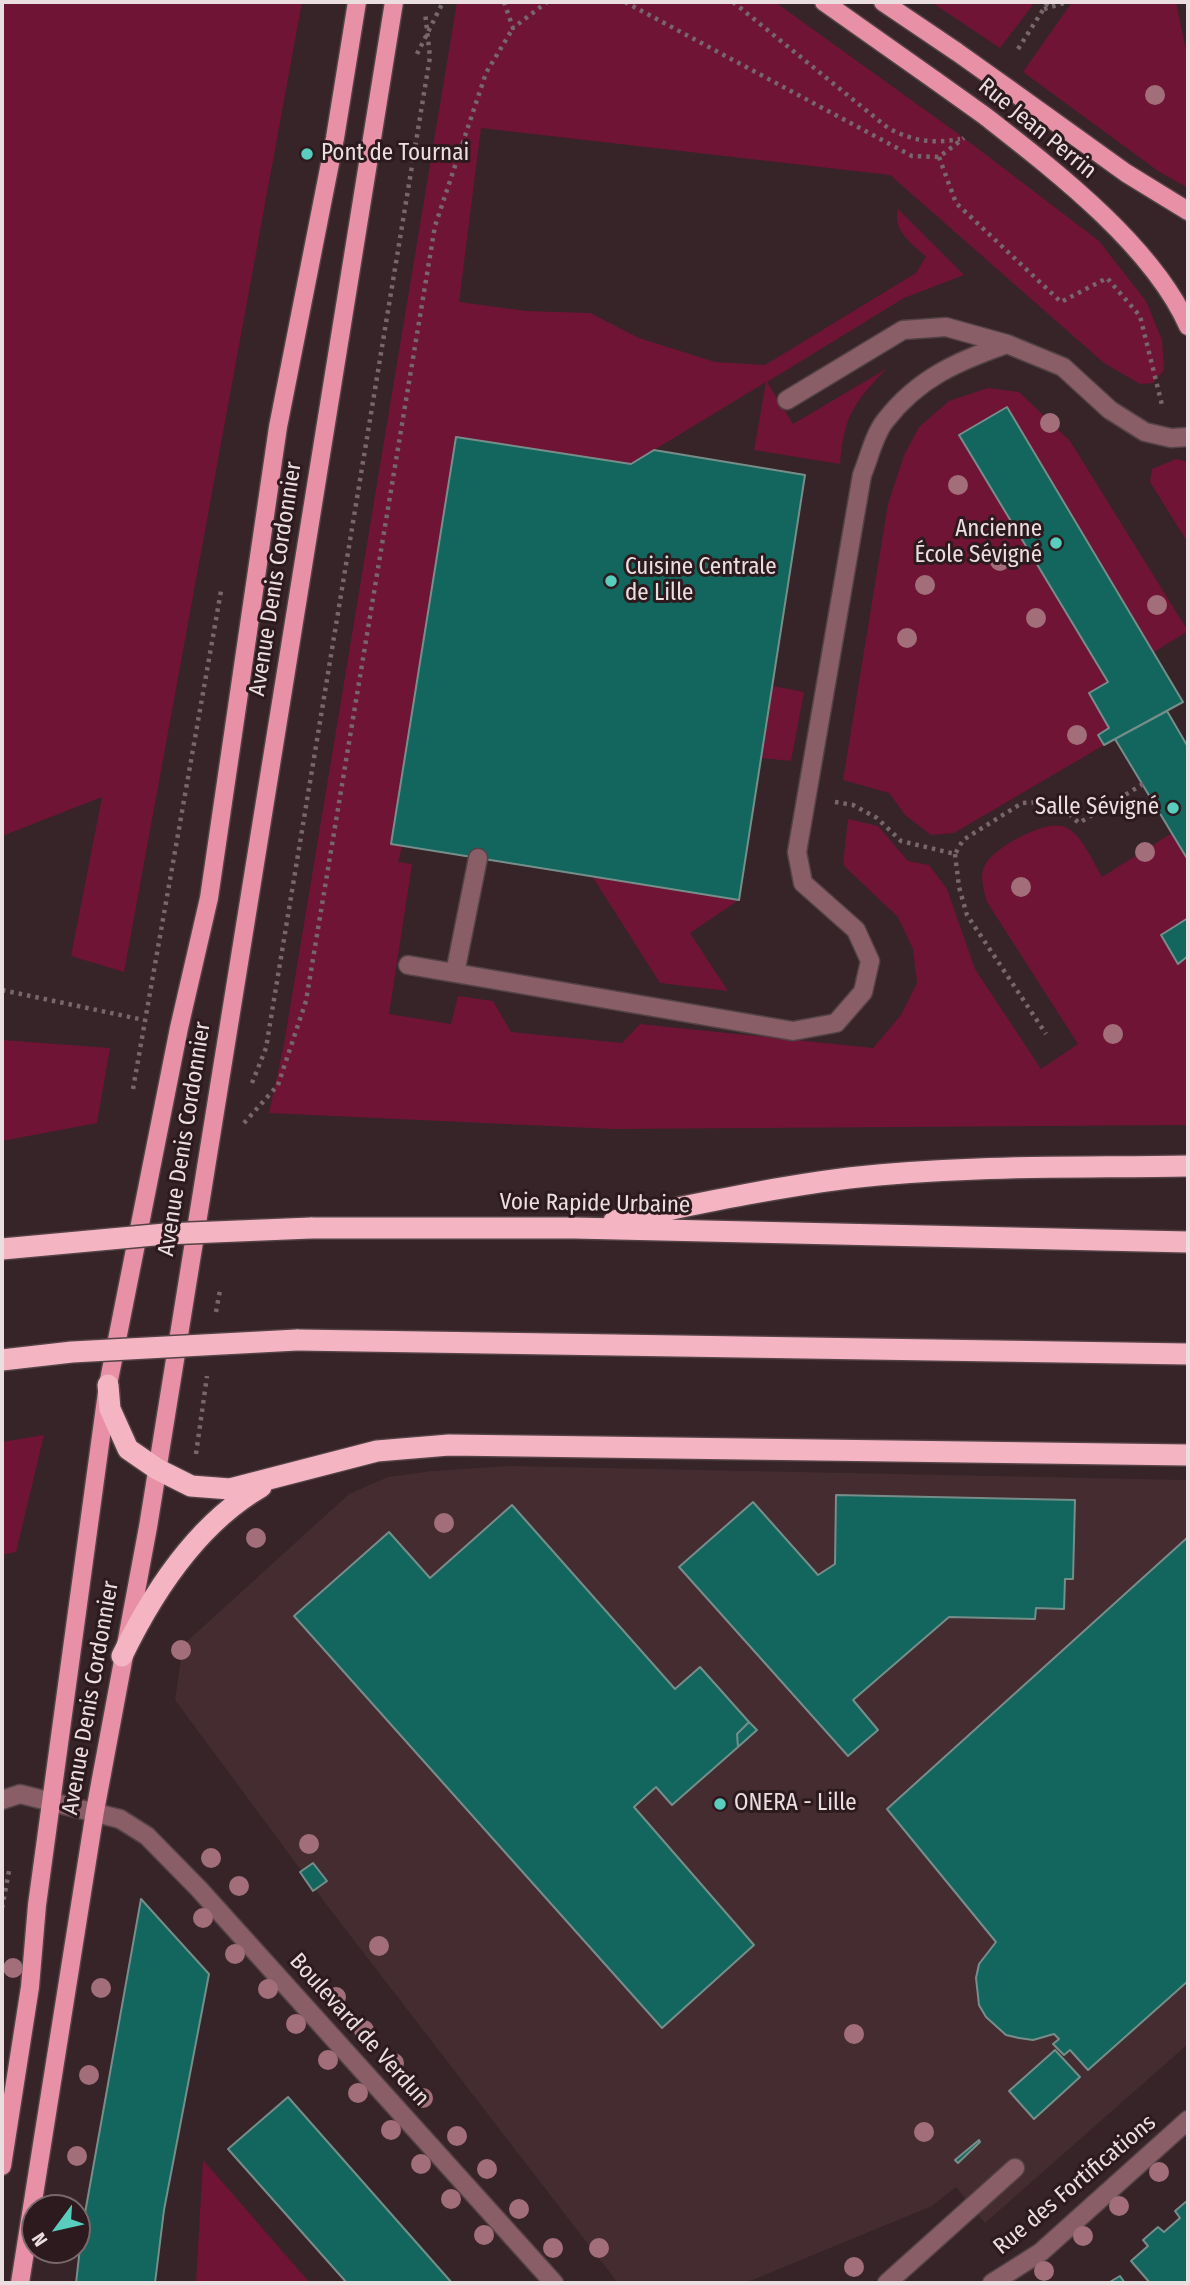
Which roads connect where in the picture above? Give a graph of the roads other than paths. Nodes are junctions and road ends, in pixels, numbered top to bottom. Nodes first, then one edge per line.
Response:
1 (357, 2) edge
2 (394, 2) edge
3 (824, 2) edge
4 (883, 2) edge
5 (1188, 211) edge
6 (1188, 326) edge
7 (1007, 344) junction
8 (787, 400) dead end
9 (1179, 438) edge
10 (478, 858) dead end
11 (408, 965) dead end
12 (455, 973) junction
13 (1188, 1166) edge
14 (574, 1228) junction
15 (1188, 1242) edge
16 (2, 1249) edge
17 (1188, 1354) edge
18 (2, 1360) edge
19 (108, 1385) junction
20 (1188, 1455) edge
21 (157, 1469) junction
22 (272, 1480) junction
23 (122, 1656) junction
24 (2, 1800) edge
25 (52, 1803) junction
26 (95, 1811) junction
27 (1188, 2120) edge
28 (2, 2166) edge
29 (1015, 2168) dead end
30 (20, 2283) edge
31 (554, 2283) edge
32 (887, 2283) edge
33 (992, 2283) edge

1 - 19 main road, Avenue Denis Cordonnier
2 - 21 main road, Avenue Denis Cordonnier
3 - 6 main road, Rue Jean Perrin, bridge
4 - 5 main road, Rue Jean Perrin, bridge
7 - 8 street
7 - 9 street
7 - 12 street
10 - 12 street
11 - 12 street
13 - 14 highway
14 - 15 highway, Voie Rapide Urbaine
14 - 16 highway, Voie Rapide Urbaine, bridge
17 - 18 highway, bridge
19 - 21 highway
19 - 25 main road, Avenue Denis Cordonnier
20 - 22 highway
21 - 22 highway
21 - 23 main road, Avenue Denis Cordonnier
22 - 23 highway
23 - 26 main road, Avenue Denis Cordonnier
24 - 25 street, Boulevard de Verdun
25 - 26 street, Boulevard de Verdun
25 - 28 main road, Avenue Denis Cordonnier
26 - 30 main road, Avenue Denis Cordonnier
26 - 31 street, Boulevard de Verdun
27 - 33 street, Rue des Fortifications
29 - 32 street

